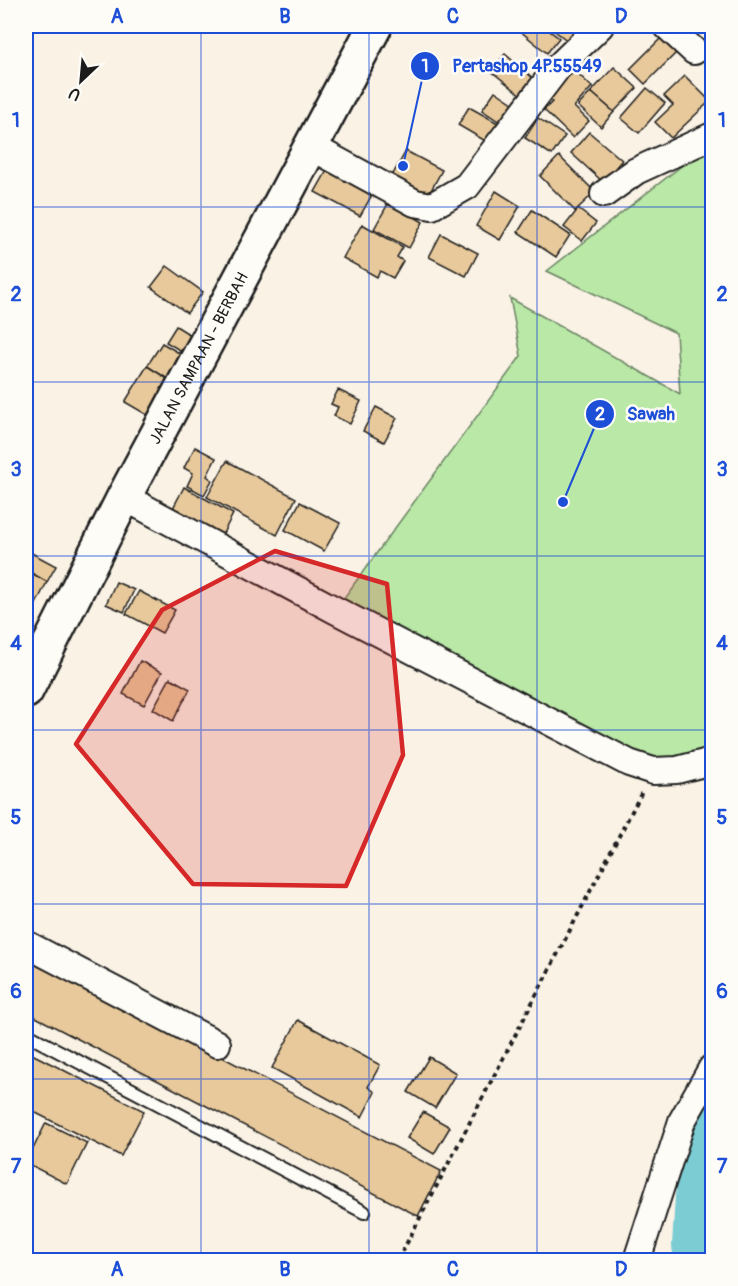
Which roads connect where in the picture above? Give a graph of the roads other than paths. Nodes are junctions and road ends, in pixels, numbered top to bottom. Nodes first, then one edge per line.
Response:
1 (375, 26) edge
2 (600, 26) edge
3 (667, 26) edge
4 (694, 51) dead end
5 (712, 136) edge
6 (310, 146) junction
7 (604, 194) dead end
8 (124, 497) junction
9 (26, 692) edge
10 (712, 761) edge
11 (26, 944) edge
12 (26, 1034) edge
13 (217, 1044) dead end
14 (712, 1068) edge
15 (364, 1212) dead end
16 (637, 1260) edge

1 - 6 main road, JALAN SAMPAAN - BERBAH
2 - 6 street
3 - 4 street
5 - 7 street
6 - 8 main road, JALAN SAMPAAN - BERBAH
8 - 9 main road, JALAN SAMPAAN - BERBAH
8 - 10 street
11 - 13 street
12 - 15 lane
14 - 16 street

